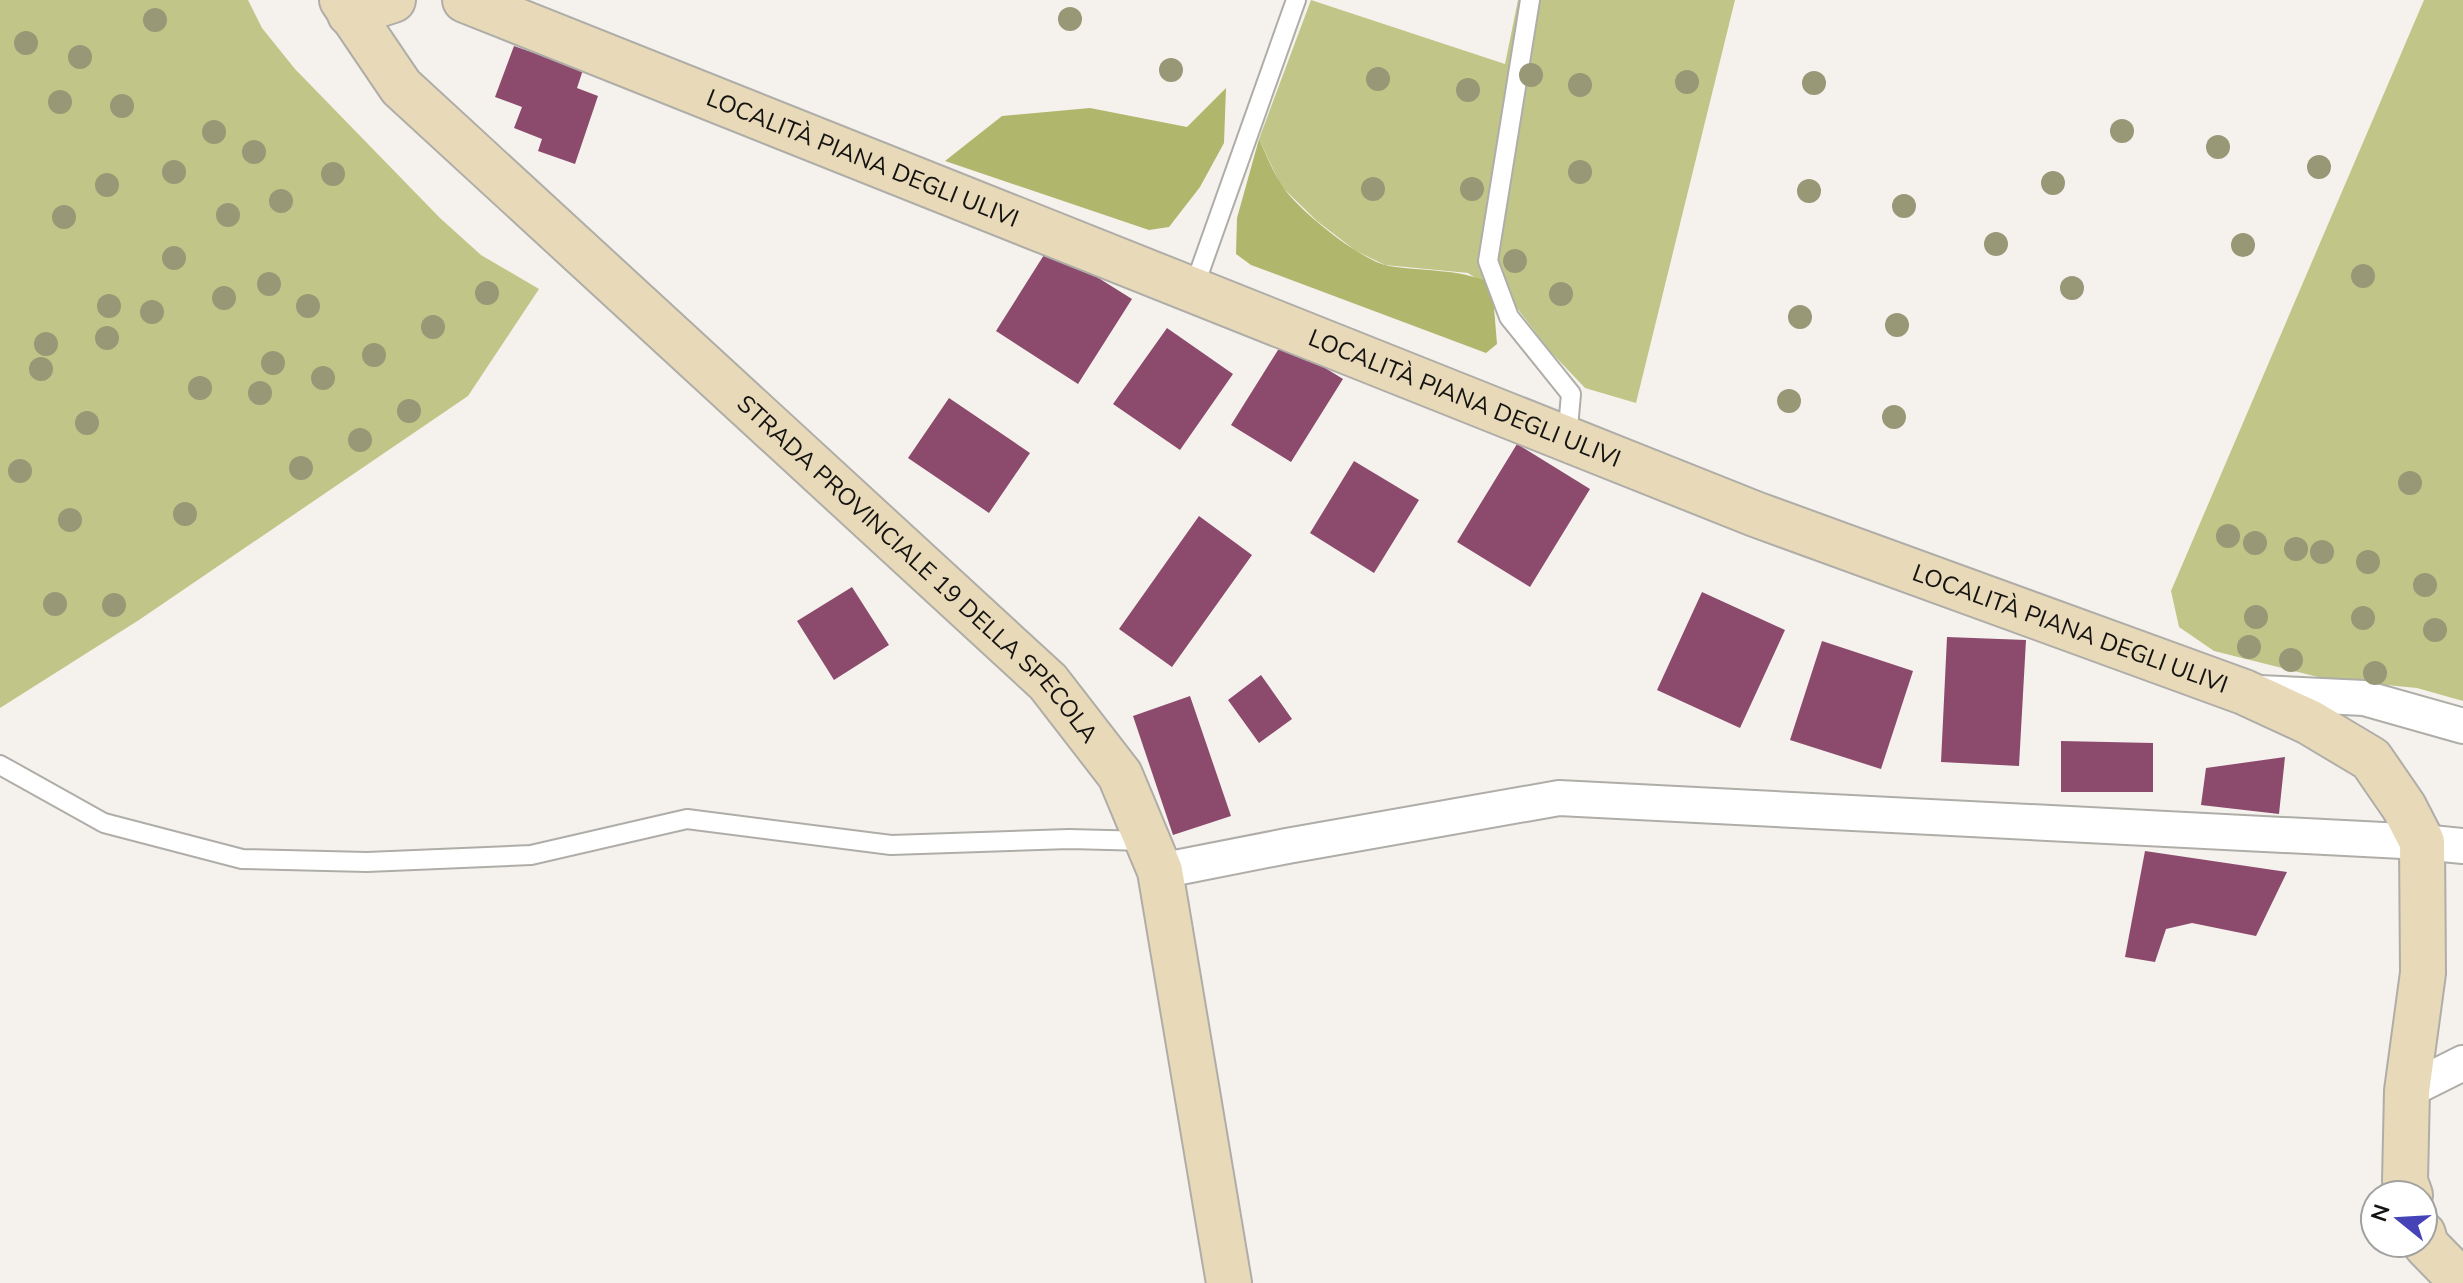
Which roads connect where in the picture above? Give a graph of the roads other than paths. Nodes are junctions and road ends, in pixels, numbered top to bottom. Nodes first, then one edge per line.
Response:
1 (393, 0) edge
2 (465, 0) edge
3 (1296, 0) edge
4 (1530, 0) edge
5 (346, 7) edge
6 (1193, 290) junction
7 (1567, 439) junction
8 (2244, 692) junction
9 (2463, 726) edge
10 (0, 765) edge
11 (2442, 844) edge
12 (1154, 856) junction
13 (2463, 1063) edge
14 (2407, 1091) junction
15 (2408, 1179) edge
16 (2439, 1258) edge
17 (1229, 1283) edge
18 (2463, 1283) edge

1 - 5 main road
2 - 6 main road, LOCALITÀ PIANA DEGLI ULIVI
3 - 6 lane
4 - 7 lane
5 - 12 main road, STRADA PROVINCIALE 19 DELLA SPECOLA
6 - 7 main road, LOCALITÀ PIANA DEGLI ULIVI
7 - 8 main road, LOCALITÀ PIANA DEGLI ULIVI
8 - 9 street
8 - 11 main road, LOCALITÀ PIANA DEGLI ULIVI
10 - 12 lane
11 - 12 street
11 - 14 main road, LOCALITÀ PIANA DEGLI ULIVI
12 - 17 main road, STRADA PROVINCIALE 19 DELLA SPECOLA
13 - 14 street
14 - 15 main road, LOCALITÀ PIANA DEGLI ULIVI
16 - 18 main road

